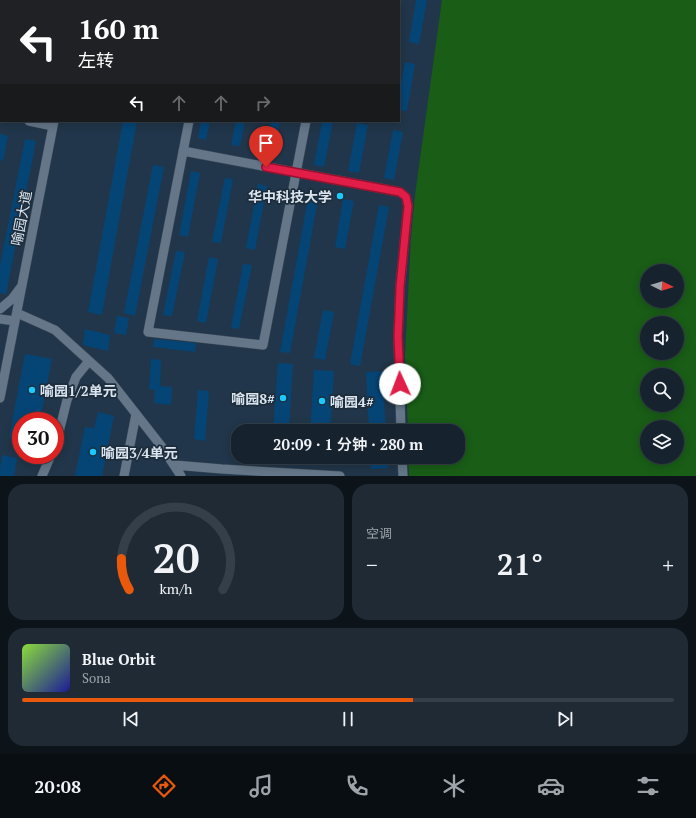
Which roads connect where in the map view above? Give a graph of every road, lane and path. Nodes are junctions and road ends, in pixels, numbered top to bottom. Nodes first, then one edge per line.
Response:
1 (42, 122) edge
2 (189, 122) edge
3 (306, 122) edge
4 (54, 123) edge
5 (183, 151) junction
6 (296, 172) junction
7 (22, 286) junction
8 (0, 309) edge
9 (16, 317) junction
10 (0, 319) edge
11 (89, 361) junction
12 (0, 398) edge
13 (64, 412) edge
14 (136, 414) junction
15 (401, 424) edge
16 (47, 464) edge
17 (402, 464) edge
18 (174, 465) junction
19 (42, 476) edge
20 (124, 476) edge
21 (181, 476) edge
22 (335, 476) edge
23 (340, 476) edge
24 (403, 476) edge

1 - 4 street
2 - 5 street
3 - 6 street
4 - 7 street, 喻园大道
5 - 6 street
5 - 6 street
6 - 15 street
7 - 8 street
7 - 9 street, 喻园大道
9 - 10 street
9 - 11 street
9 - 12 street, 喻园大道
11 - 13 street
11 - 14 street
14 - 18 street
14 - 20 street
16 - 19 street
17 - 24 street
18 - 21 street
18 - 22 street
22 - 23 street

